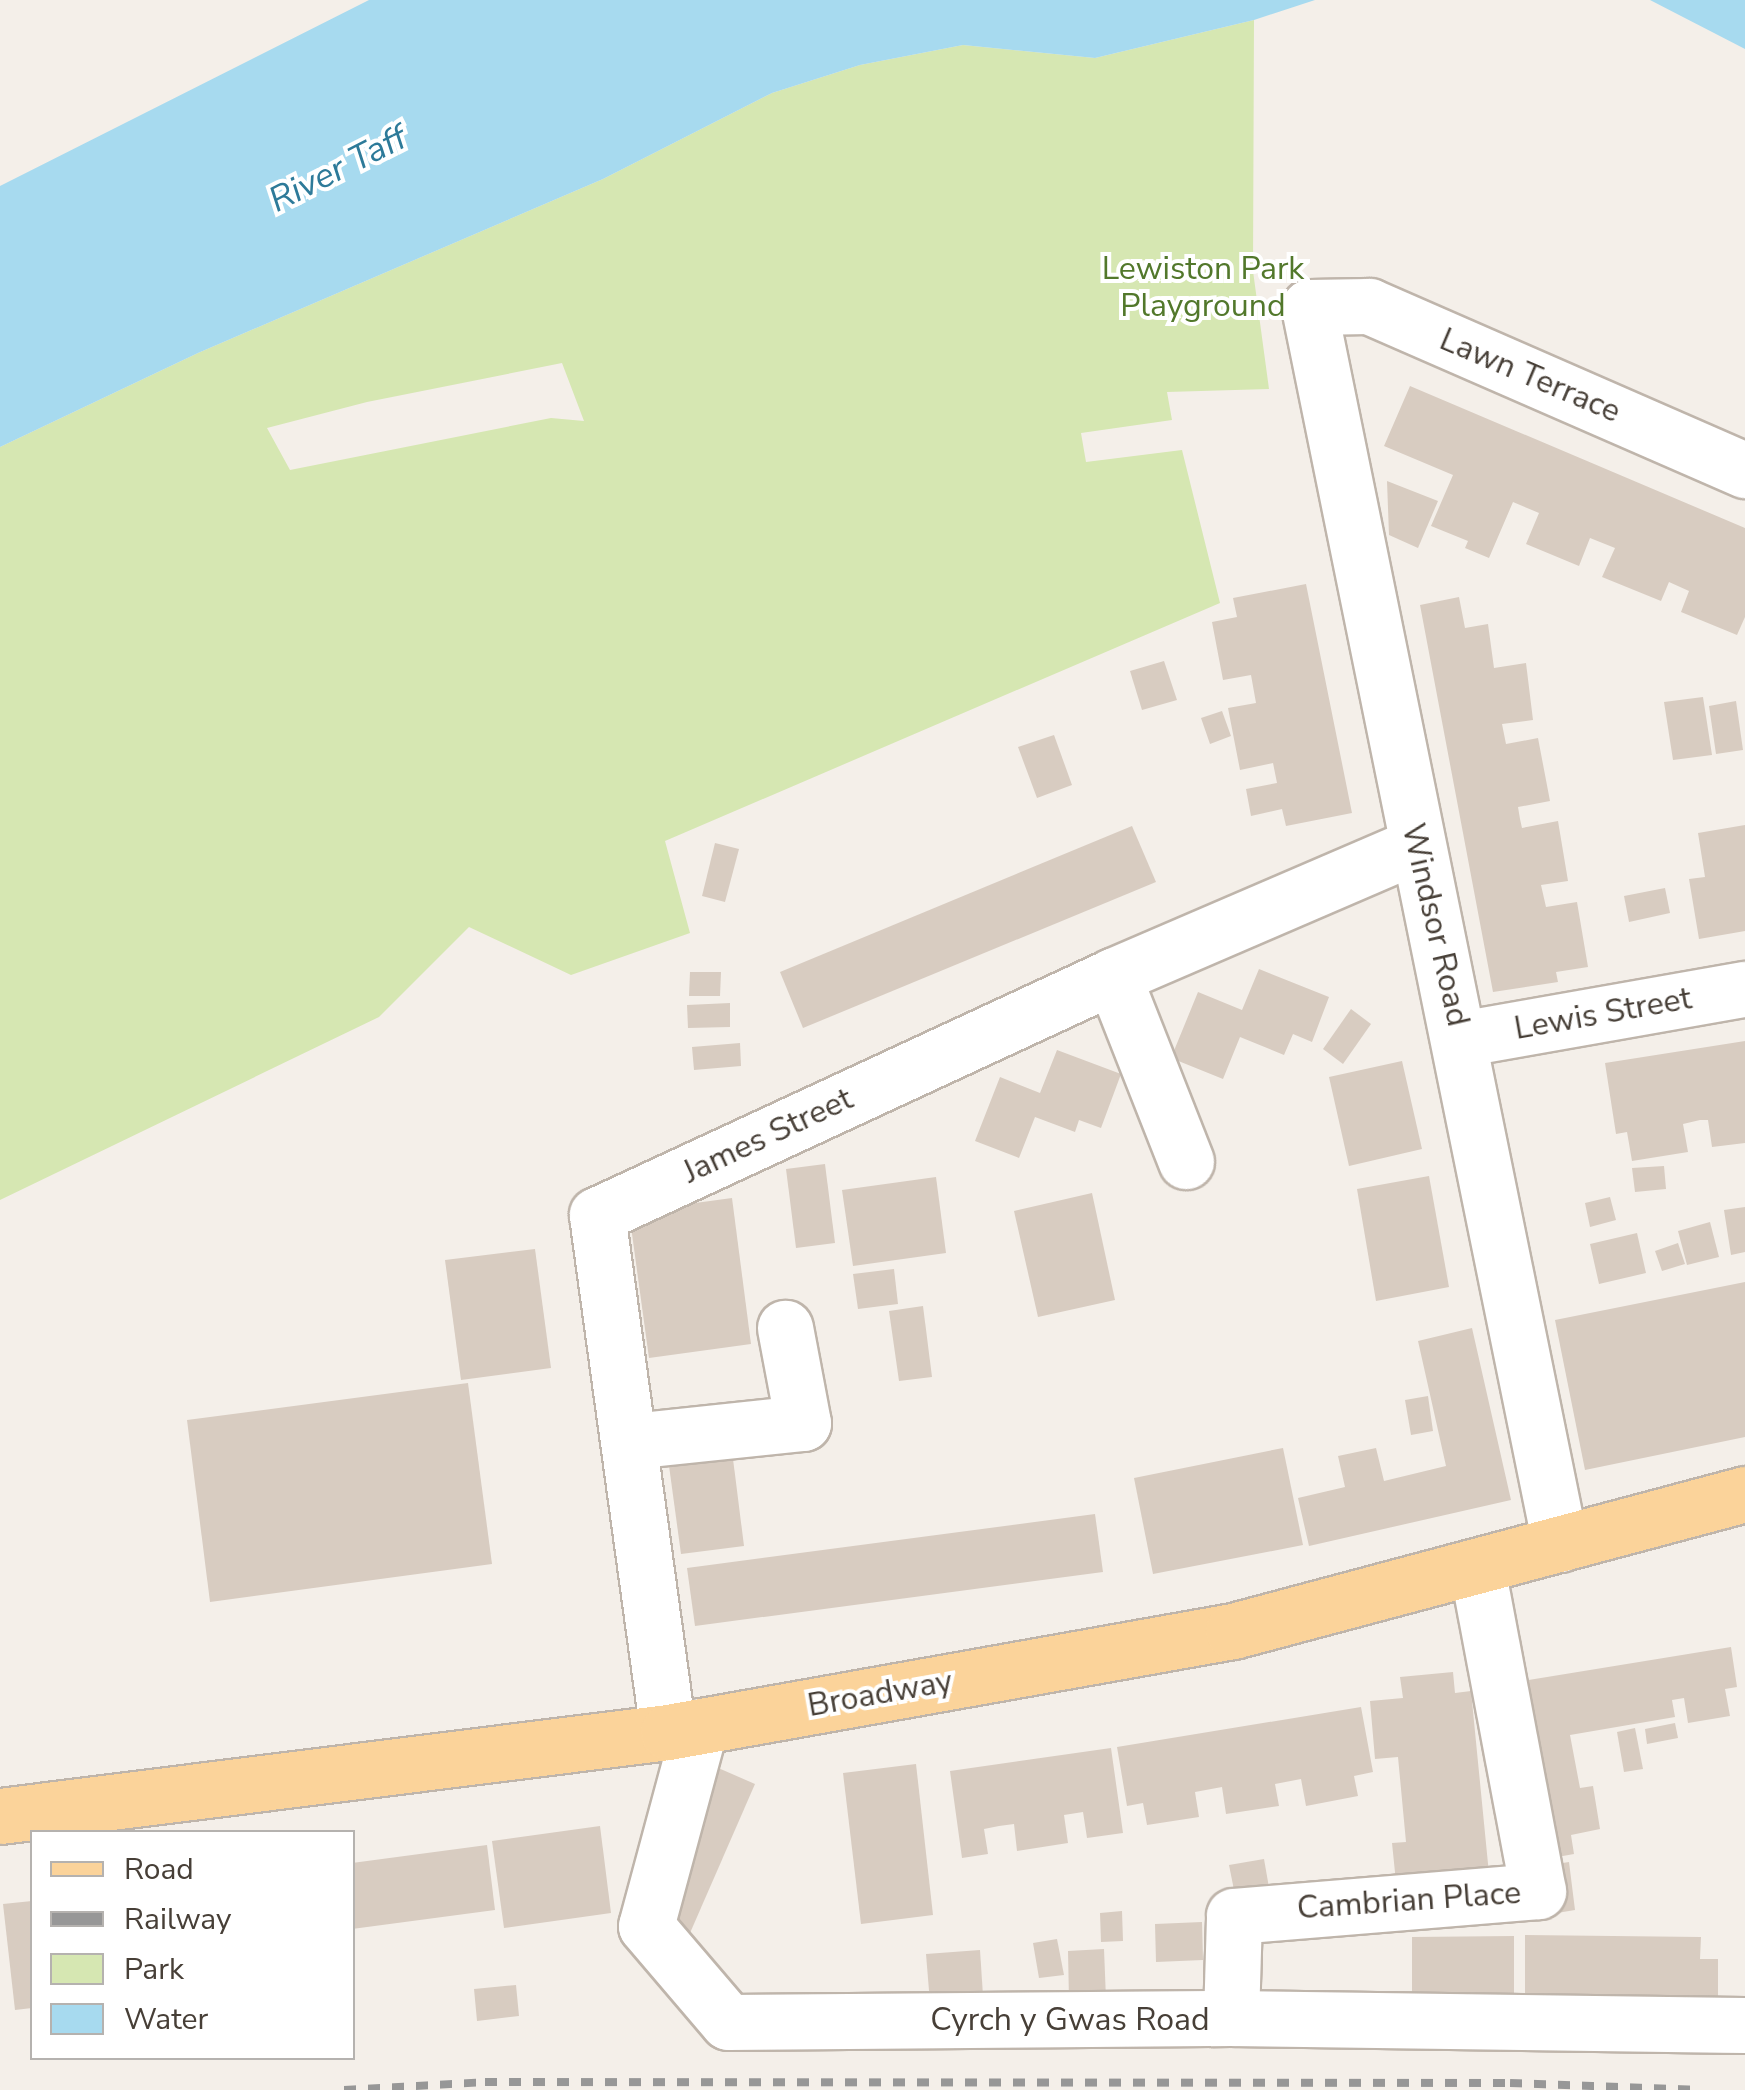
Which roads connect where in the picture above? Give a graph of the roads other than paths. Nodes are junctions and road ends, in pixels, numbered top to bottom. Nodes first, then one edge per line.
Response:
1 (1309, 307) joint
2 (1745, 470) edge
3 (1416, 846) junction
4 (1113, 976) junction
5 (1745, 989) edge
6 (1460, 1039) junction
7 (1186, 1161) dead end
8 (785, 1328) dead end
9 (631, 1442) junction
10 (1745, 1494) edge
11 (1560, 1544) junction
12 (1478, 1567) junction
13 (684, 1729) junction
14 (0, 1816) edge
15 (1231, 2018) junction
16 (1745, 2025) edge

1 - 2 street, Lawn Terrace
1 - 3 street, Windsor Road
3 - 4 street, James Street
3 - 6 street, Windsor Road
4 - 7 street
4 - 9 street, James Street
5 - 6 street, Lewis Street
6 - 11 street, Windsor Road
8 - 9 street
9 - 13 street, James Street
10 - 11 main road, Broadway
11 - 12 main road, Broadway
12 - 13 main road, Broadway
12 - 15 street, Cambrian Place
13 - 14 main road, Broadway
13 - 15 street, Cyrch y Gwas Road
15 - 16 street, Cyrch y Gwas Road

